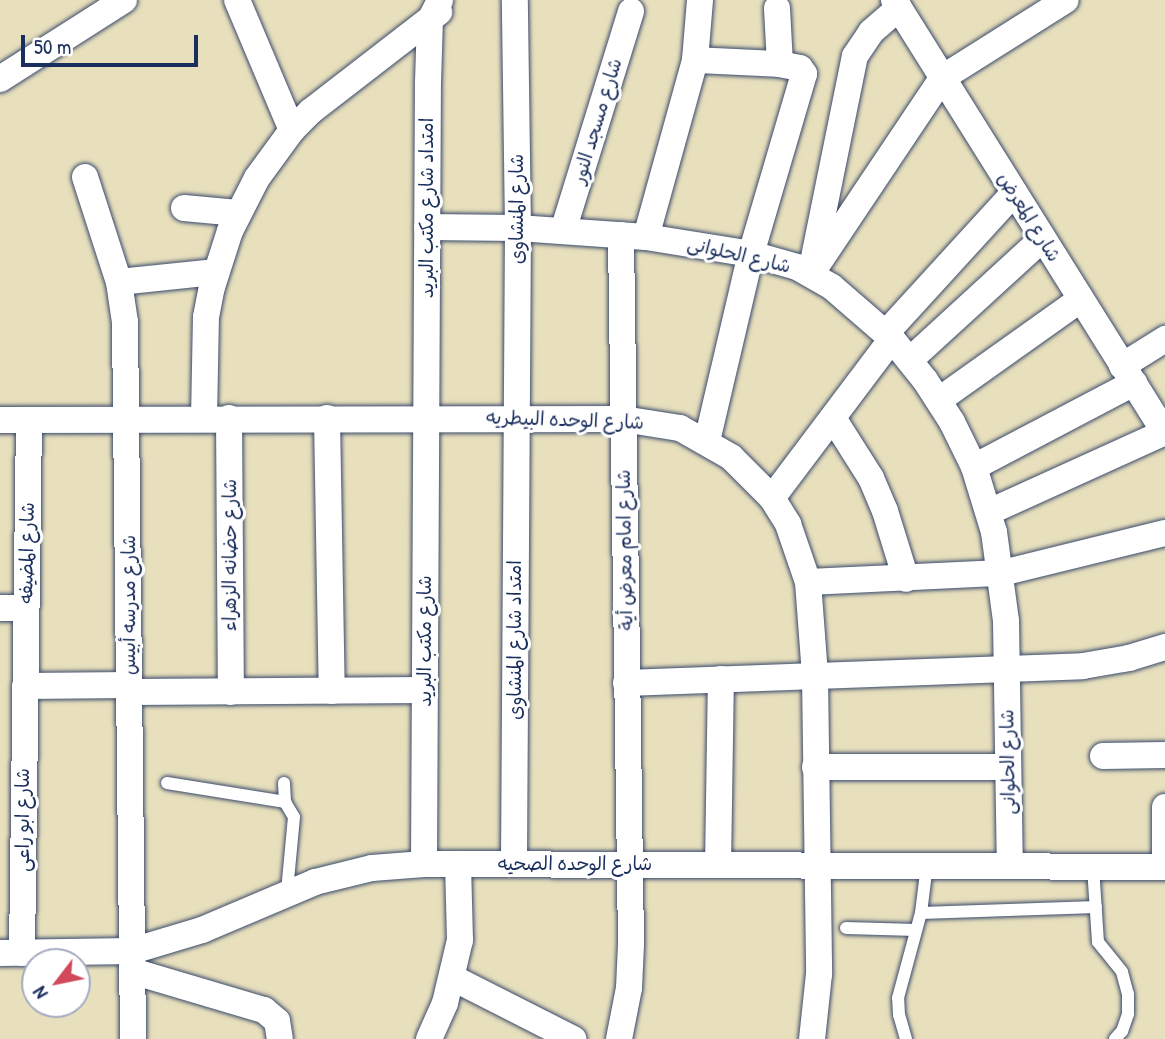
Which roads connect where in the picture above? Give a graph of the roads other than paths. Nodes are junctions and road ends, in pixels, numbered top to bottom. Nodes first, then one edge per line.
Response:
1 (124, 0) edge
2 (237, 0) edge
3 (455, 0) edge
4 (515, 0) edge
5 (700, 0) edge
6 (1066, 0) edge
7 (896, 4) edge
8 (429, 6) edge
9 (777, 8) dead end
10 (631, 11) dead end
11 (695, 60) junction
12 (780, 64) junction
13 (942, 78) junction
14 (0, 79) edge
15 (292, 130) junction
16 (85, 177) dead end
17 (1014, 193) junction
18 (184, 208) dead end
19 (238, 213) junction
20 (427, 227) junction
21 (518, 228) junction
22 (563, 231) junction
23 (634, 236) junction
24 (1042, 238) junction
25 (751, 254) junction
26 (216, 272) junction
27 (810, 274) junction
28 (119, 282) junction
29 (1081, 299) junction
30 (889, 336) junction
31 (1165, 339) edge
32 (910, 360) junction
33 (1128, 375) junction
34 (939, 400) junction
35 (516, 417) junction
36 (327, 418) junction
37 (426, 418) junction
38 (833, 418) junction
39 (128, 419) junction
40 (216, 419) junction
41 (624, 419) junction
42 (29, 420) junction
43 (0, 421) edge
44 (1165, 433) edge
45 (706, 441) junction
46 (974, 467) junction
47 (772, 498) junction
48 (989, 512) junction
49 (1165, 533) edge
50 (1002, 573) junction
51 (906, 579) junction
52 (808, 582) junction
53 (13, 608) edge
54 (1161, 656) edge
55 (1006, 670) junction
56 (815, 676) junction
57 (721, 679) junction
58 (626, 682) junction
59 (25, 687) junction
60 (130, 688) junction
61 (231, 691) junction
62 (332, 691) junction
63 (425, 691) junction
64 (12, 753) edge
65 (1165, 755) edge
66 (1103, 756) dead end
67 (1008, 767) junction
68 (815, 768) junction
69 (167, 783) dead end
70 (284, 783) dead end
71 (285, 802) junction
72 (1165, 807) edge
73 (514, 862) junction
74 (458, 863) junction
75 (425, 864) junction
76 (628, 864) junction
77 (927, 864) junction
78 (718, 865) junction
79 (816, 865) junction
80 (1010, 866) junction
81 (1093, 867) junction
82 (1165, 867) edge
83 (287, 891) junction
84 (1096, 907) junction
85 (921, 913) junction
86 (846, 928) dead end
87 (916, 930) junction
88 (11, 953) edge
89 (132, 961) junction
90 (453, 978) junction
91 (132, 1039) edge
92 (280, 1039) edge
93 (429, 1039) edge
94 (573, 1039) edge
95 (619, 1039) edge
96 (812, 1039) edge
97 (906, 1039) edge
98 (1115, 1039) edge

1 - 14 street
2 - 15 street
3 - 8 street, شارع حضانه الزهراء
4 - 21 street, شارع المنشاوى
5 - 11 street, شارع امام معرض أية
6 - 13 street
7 - 13 street, شارع المعرض
7 - 27 street
8 - 15 street, شارع حضانه الزهراء
8 - 20 street, امتداد شارع مكتب البريد
9 - 12 street
10 - 22 street, شارع مسجد النور
11 - 12 street
11 - 23 street, شارع امام معرض أية
12 - 25 street
13 - 17 street, شارع المعرض
13 - 27 street
15 - 19 street, شارع حضانه الزهراء
16 - 28 street, شارع مدرسه أبيس
17 - 24 street, شارع المعرض
17 - 30 street
18 - 19 street
19 - 26 street, شارع حضانه الزهراء
20 - 21 street, شارع الحلوانى
20 - 37 street, امتداد شارع مكتب البريد
21 - 22 street, شارع الحلوانى
21 - 35 street, شارع المنشاوى
22 - 23 street, شارع الحلوانى
23 - 25 street, شارع الحلوانى
23 - 41 street, شارع امام معرض أية
24 - 29 street, شارع المعرض
24 - 32 street
25 - 27 street, شارع الحلوانى
25 - 45 street
26 - 28 street
26 - 40 street, شارع حضانه الزهراء
27 - 30 street, شارع الحلوانى
28 - 39 street, شارع مدرسه أبيس
29 - 33 street, شارع المعرض
29 - 34 street
30 - 32 street, شارع الحلوانى
30 - 38 street
31 - 33 street
32 - 34 street, شارع الحلوانى
33 - 44 street, شارع المعرض
33 - 46 street
34 - 46 street, شارع الحلوانى
35 - 37 street, شارع الوحده البيطريه
35 - 41 street, شارع الوحده البيطريه
35 - 73 street, امتداد شارع المنشاوى
36 - 37 street, شارع الوحده البيطريه
36 - 40 street, شارع الوحده البيطريه
36 - 62 street
37 - 63 street, شارع مكتب البريد
38 - 47 street
38 - 51 street
39 - 40 street, شارع الوحده البيطريه
39 - 42 street, شارع الوحده البيطريه
39 - 60 street, شارع مدرسه أبيس
40 - 61 street, شارع حضانه الزهراء
41 - 45 street, شارع الوحده البيطريه
41 - 58 street, شارع امام معرض أية
42 - 43 street, شارع الوحده البيطريه
42 - 53 street, شارع المضيفه
44 - 48 street
45 - 47 street, شارع الوحده البيطريه
46 - 48 street, شارع الحلوانى
47 - 52 street, شارع الوحده البيطريه
48 - 50 street, شارع الحلوانى
49 - 50 street
50 - 51 street
50 - 55 street, شارع الحلوانى
51 - 52 street
52 - 56 street, شارع الوحده البيطريه
53 - 59 street, شارع المضيفه
54 - 55 street
55 - 56 street
55 - 67 street, شارع الحلوانى
56 - 57 street
56 - 68 street, شارع الوحده البيطريه
57 - 58 street
57 - 78 street
58 - 76 street, شارع امام معرض أية
59 - 60 street
59 - 64 street, شارع ابو راعى
60 - 61 street
60 - 89 street, شارع مدرسه أبيس
61 - 62 street
62 - 63 street
63 - 75 street, شارع مكتب البريد
64 - 88 street, شارع ابو راعى
65 - 66 street
67 - 68 street
67 - 80 street, شارع الحلوانى
68 - 79 street, شارع الوحده البيطريه
69 - 71 lane
70 - 71 lane
71 - 83 lane
72 - 82 street
73 - 74 street, شارع الوحده الصحيه
73 - 76 street, شارع الوحده الصحيه
74 - 75 street, شارع الوحده الصحيه
74 - 90 street
75 - 83 street, شارع الوحده الصحيه
76 - 78 street, شارع الوحده الصحيه
76 - 95 street, شارع امام معرض أية
77 - 79 street, شارع الوحده الصحيه
77 - 80 street, شارع الوحده الصحيه
77 - 85 lane
78 - 79 street, شارع الوحده الصحيه
79 - 96 street, شارع الوحده البيطريه
80 - 81 street, شارع الوحده الصحيه
81 - 82 street, شارع الوحده الصحيه
81 - 84 lane
83 - 89 street, شارع الوحده الصحيه
84 - 85 lane
84 - 98 lane
85 - 87 lane
86 - 87 lane
87 - 97 lane
88 - 89 street, شارع الوحده الصحيه
89 - 91 street, شارع مدرسه أبيس
89 - 92 street
90 - 93 street
90 - 94 street

